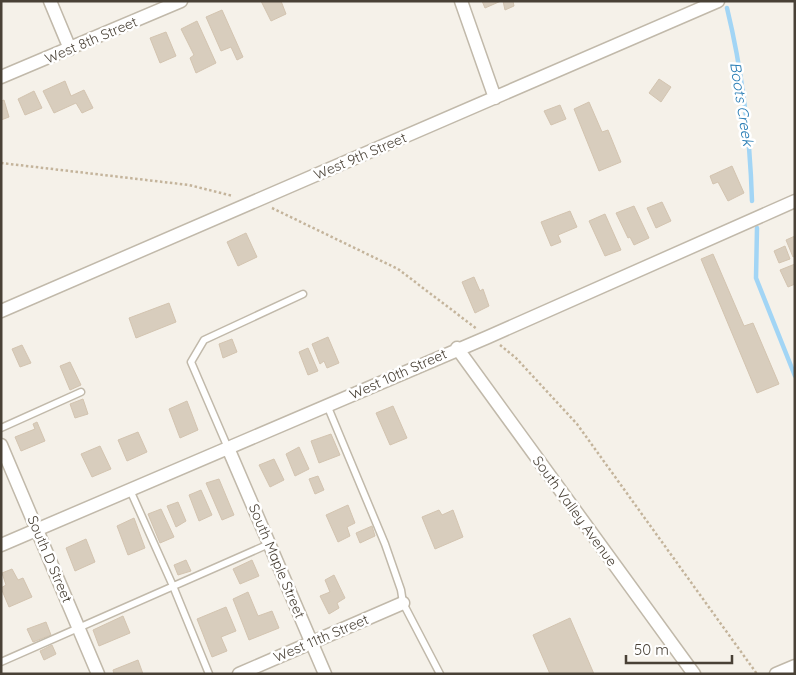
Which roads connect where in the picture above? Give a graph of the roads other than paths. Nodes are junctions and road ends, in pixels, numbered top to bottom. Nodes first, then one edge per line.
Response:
1 (50, 1) edge
2 (181, 1) edge
3 (461, 1) edge
4 (718, 1) edge
5 (70, 49) junction
6 (1, 77) edge
7 (496, 98) junction
8 (795, 201) edge
9 (303, 294) dead end
10 (1, 311) edge
11 (457, 348) junction
12 (81, 392) dead end
13 (327, 405) junction
14 (1, 428) edge
15 (1, 445) edge
16 (228, 448) junction
17 (130, 490) junction
18 (38, 530) junction
19 (269, 544) junction
20 (1, 545) edge
21 (173, 586) junction
22 (403, 603) junction
23 (78, 627) junction
24 (312, 642) junction
25 (1, 662) edge
26 (795, 666) edge
27 (98, 674) edge
28 (209, 674) edge
29 (239, 674) edge
30 (325, 674) edge
31 (440, 674) edge
32 (694, 674) edge
33 (776, 674) edge

1 - 5 street
2 - 5 street, West 8th Street
3 - 7 street
4 - 7 street, West 9th Street
5 - 6 street, West 8th Street
7 - 10 street, West 9th Street
8 - 11 street, West 10th Street
9 - 16 lane
11 - 13 street, West 10th Street
11 - 32 street, South Valley Avenue
12 - 14 lane
13 - 16 street, West 10th Street
13 - 22 lane
15 - 18 street, South D Street
16 - 17 street, West 10th Street
16 - 19 street, South Maple Street
17 - 18 street, West 10th Street
17 - 21 lane
18 - 20 street, West 10th Street
18 - 23 street, South D Street
19 - 21 lane
19 - 24 street, South Maple Street
21 - 23 lane
21 - 28 lane
22 - 24 street, West 11th Street
22 - 31 lane
23 - 25 lane
23 - 27 street, South D Street
24 - 29 street, West 11th Street
24 - 30 street, South Maple Street
26 - 33 street

